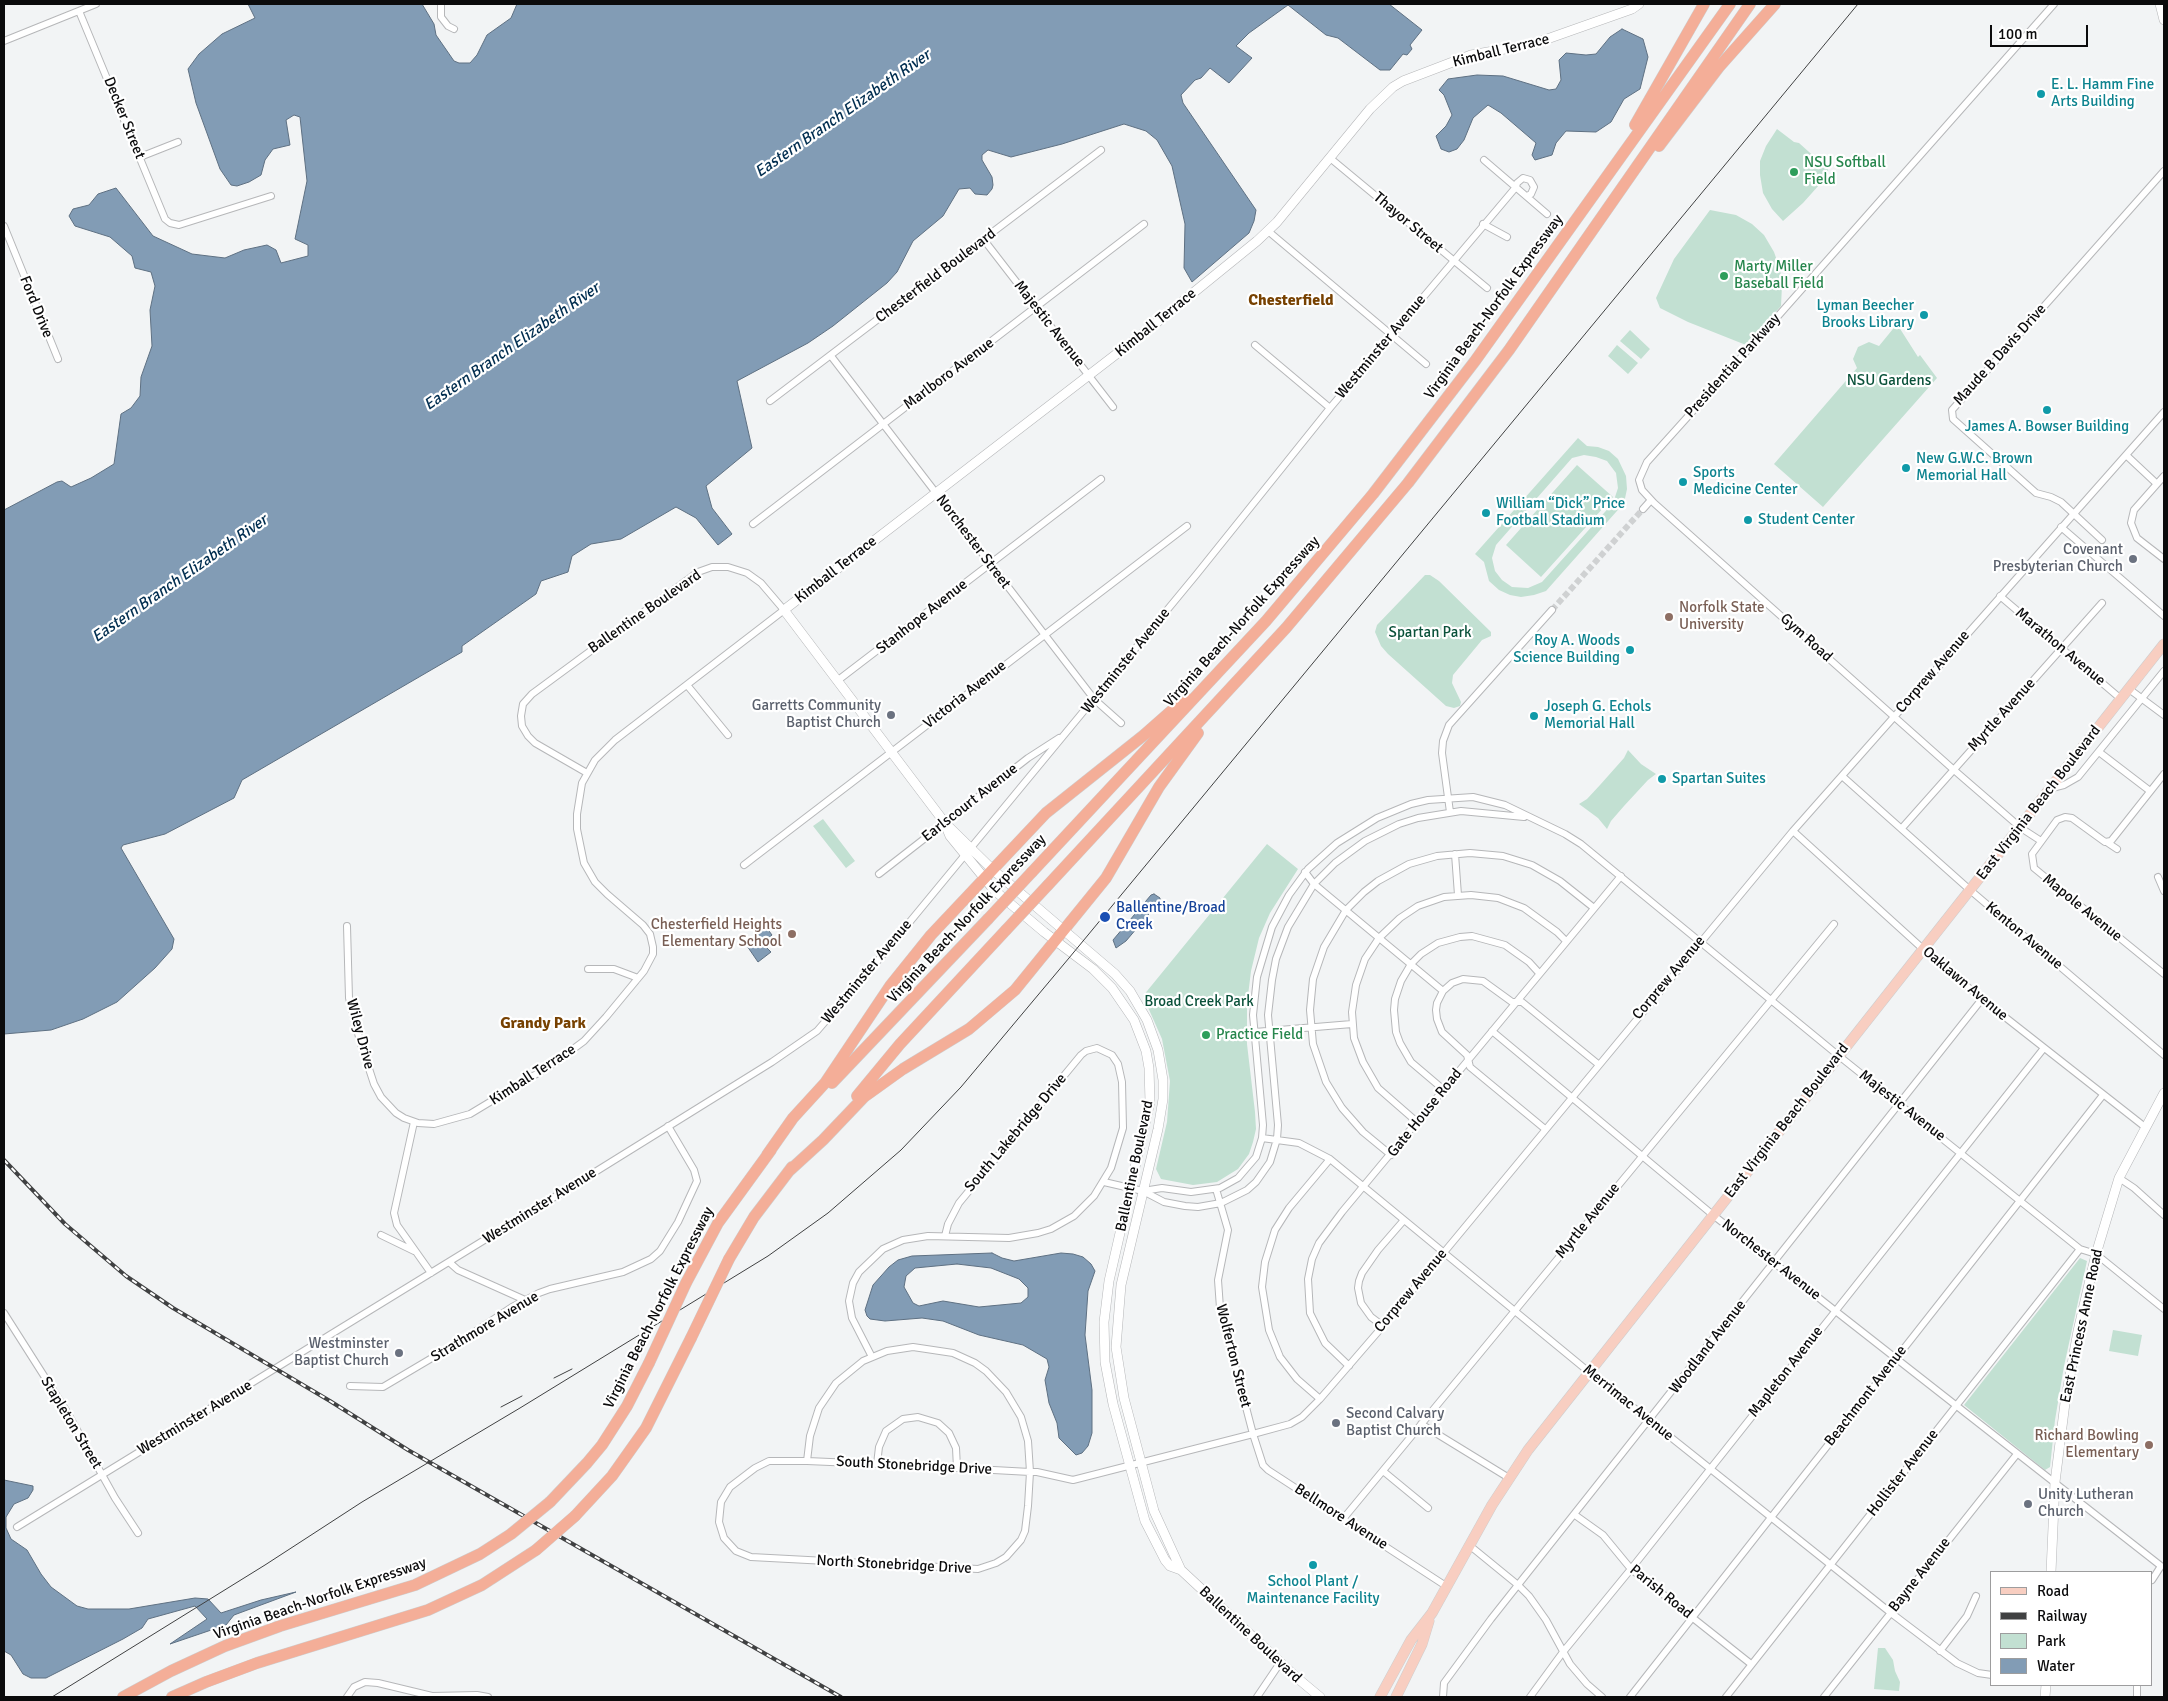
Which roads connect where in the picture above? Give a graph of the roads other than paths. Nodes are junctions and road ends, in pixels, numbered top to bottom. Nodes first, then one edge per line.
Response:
1 (96, 4) edge
2 (441, 4) edge
3 (1639, 4) edge
4 (1704, 4) edge
5 (1730, 4) edge
6 (1750, 4) edge
7 (1775, 4) edge
8 (2054, 4) edge
9 (2161, 4) edge
10 (79, 11) junction
11 (2164, 20) edge
12 (454, 29) dead end
13 (4, 41) edge
14 (178, 142) dead end
15 (1101, 150) dead end
16 (140, 157) junction
17 (1330, 158) junction
18 (1484, 160) dead end
19 (1611, 168) junction
20 (2164, 171) edge
21 (1516, 187) junction
22 (271, 196) dead end
23 (1527, 196) junction
24 (1615, 196) junction
25 (1547, 214) dead end
26 (1144, 224) dead end
27 (1483, 224) junction
28 (4, 226) edge
29 (1268, 231) junction
30 (1507, 237) dead end
31 (984, 240) junction
32 (1453, 260) junction
33 (1486, 288) dead end
34 (1036, 307) junction
35 (1391, 334) junction
36 (1255, 345) dead end
37 (831, 356) junction
38 (58, 359) dead end
39 (1426, 364) dead end
40 (1089, 376) junction
41 (770, 401) dead end
42 (1113, 407) dead end
43 (1330, 408) junction
44 (2164, 412) edge
45 (884, 424) junction
46 (2126, 455) junction
47 (2164, 476) edge
48 (1101, 479) dead end
49 (2157, 484) junction
50 (936, 493) junction
51 (1651, 500) junction
52 (1643, 509) tunnel mouth
53 (2073, 515) junction
54 (753, 524) dead end
55 (1187, 526) dead end
56 (2061, 527) junction
57 (2102, 540) dead end
58 (2164, 560) edge
59 (990, 564) junction
60 (2000, 596) junction
61 (2102, 603) dead end
62 (784, 610) junction
63 (1552, 610) tunnel mouth
64 (2164, 616) edge
65 (1044, 634) junction
66 (2164, 644) edge
67 (2062, 648) junction
68 (2164, 671) edge
69 (1213, 678) junction
70 (837, 681) junction
71 (687, 685) junction
72 (2129, 689) junction
73 (1226, 694) junction
74 (1094, 699) junction
75 (2121, 699) junction
76 (2143, 699) junction
77 (2164, 715) edge
78 (1894, 716) junction
79 (1121, 723) dead end
80 (728, 735) dead end
81 (1064, 735) junction
82 (891, 751) junction
83 (2099, 752) junction
84 (1954, 770) junction
85 (587, 773) junction
86 (2164, 774) edge
87 (1842, 776) junction
88 (2052, 788) junction
89 (2150, 792) junction
90 (1448, 797) junction
91 (1450, 812) junction
92 (1529, 818) junction
93 (945, 822) junction
94 (1902, 828) junction
95 (2021, 828) junction
96 (1793, 831) junction
97 (2041, 841) junction
98 (2108, 842) junction
99 (2117, 849) dead end
100 (968, 852) junction
101 (1455, 854) junction
102 (744, 865) dead end
103 (992, 869) junction
104 (1305, 872) junction
105 (879, 874) dead end
106 (1621, 876) junction
107 (2158, 877) dead end
108 (983, 878) junction
109 (1314, 884) junction
110 (1970, 890) junction
111 (2164, 891) edge
112 (1458, 895) junction
113 (1594, 908) junction
114 (1346, 910) junction
115 (1834, 924) dead end
116 (347, 926) dead end
117 (1065, 930) junction
118 (1379, 938) junction
119 (1566, 941) junction
120 (1700, 941) junction
121 (1056, 942) junction
122 (1923, 949) junction
123 (1411, 964) junction
124 (588, 968) dead end
125 (1540, 973) junction
126 (2164, 974) edge
127 (638, 978) junction
128 (1443, 991) junction
129 (1982, 999) junction
130 (1771, 1000) junction
131 (1515, 1002) junction
132 (1352, 1024) junction
133 (1311, 1028) junction
134 (1492, 1030) junction
135 (1270, 1031) junction
136 (1255, 1032) junction
137 (2044, 1048) junction
138 (2164, 1055) edge
139 (1839, 1056) junction
140 (1468, 1060) junction
141 (1598, 1064) junction
142 (1444, 1090) junction
143 (2164, 1093) edge
144 (2103, 1095) junction
145 (1571, 1096) junction
146 (1900, 1104) junction
147 (414, 1122) junction
148 (1417, 1122) junction
149 (668, 1126) junction
150 (2145, 1128) junction
151 (1545, 1129) junction
152 (1262, 1138) junction
153 (1277, 1139) junction
154 (1961, 1152) junction
155 (767, 1155) junction
156 (1391, 1155) junction
157 (1642, 1155) junction
158 (1330, 1159) junction
159 (788, 1172) junction
160 (2118, 1178) junction
161 (1104, 1182) junction
162 (1364, 1187) junction
163 (1131, 1188) junction
164 (1216, 1189) junction
165 (1143, 1190) junction
166 (2021, 1200) junction
167 (1221, 1203) junction
168 (1713, 1214) junction
169 (2164, 1215) edge
170 (1404, 1220) junction
171 (380, 1235) dead end
172 (945, 1236) junction
173 (2080, 1249) junction
174 (415, 1252) junction
175 (1443, 1253) junction
176 (2096, 1254) junction
177 (450, 1262) junction
178 (1775, 1263) junction
179 (431, 1273) junction
180 (525, 1300) junction
181 (2164, 1309) edge
182 (1514, 1310) junction
183 (1835, 1311) junction
184 (4, 1313) edge
185 (1383, 1326) junction
186 (872, 1357) junction
187 (1896, 1358) junction
188 (1349, 1366) junction
189 (1589, 1372) junction
190 (350, 1386) dead end
191 (1320, 1399) junction
192 (1956, 1407) junction
193 (1650, 1421) junction
194 (1421, 1424) junction
195 (1252, 1434) junction
196 (2017, 1454) junction
197 (807, 1461) junction
198 (1141, 1463) junction
199 (877, 1464) junction
200 (1129, 1466) junction
201 (957, 1468) junction
202 (1710, 1469) junction
203 (1383, 1471) junction
204 (1030, 1472) junction
205 (103, 1474) junction
206 (1508, 1478) junction
207 (2055, 1482) junction
208 (1428, 1508) dead end
209 (719, 1510) joint
210 (1575, 1515) junction
211 (1770, 1518) junction
212 (1343, 1519) junction
213 (17, 1527) dead end
214 (138, 1533) dead end
215 (1469, 1544) junction
216 (1830, 1564) junction
217 (1631, 1569) junction
218 (1181, 1570) junction
219 (2051, 1571) edge
220 (2153, 1578) edge
221 (1518, 1585) junction
222 (1446, 1586) junction
223 (1976, 1596) dead end
224 (1432, 1613) junction
225 (1891, 1613) junction
226 (1692, 1617) junction
227 (1940, 1651) junction
228 (1563, 1652) junction
229 (1280, 1663) junction
230 (1751, 1664) junction
231 (1990, 1675) edge
232 (123, 1697) edge
233 (172, 1697) edge
234 (347, 1697) edge
235 (430, 1697) edge
236 (488, 1697) edge
237 (1257, 1697) edge
238 (1320, 1697) edge
239 (1380, 1697) edge
240 (1396, 1697) edge
241 (1443, 1697) edge
242 (1530, 1697) edge
243 (1602, 1697) edge
244 (1630, 1697) edge
245 (1726, 1697) edge
246 (1824, 1697) edge

1 - 10 street
2 - 12 street
3 - 17 main road, Kimball Terrace
4 - 19 highway
5 - 19 highway, Virginia Beach-Norfolk Expressway
6 - 24 highway
7 - 24 highway
8 - 51 street, Presidential Parkway
9 - 11 main road
10 - 13 street
10 - 16 street, Decker Street
14 - 16 street
15 - 31 street, Chesterfield Boulevard
16 - 22 street, Decker Street
17 - 29 main road, Kimball Terrace
17 - 32 street, Thayor Street
18 - 21 street
19 - 69 highway, Virginia Beach-Norfolk Expressway
20 - 53 street, Maude B Davis Drive
21 - 23 street
21 - 23 street
21 - 27 street, Westminster Avenue
23 - 25 street
24 - 73 highway
26 - 34 street, Marlboro Avenue
27 - 30 street
27 - 32 street, Westminster Avenue
28 - 38 street, Ford Drive
29 - 35 street
29 - 40 main road, Kimball Terrace
31 - 34 street, Majestic Avenue
31 - 37 street, Chesterfield Boulevard
32 - 33 street, Thayor Street
32 - 35 street, Westminster Avenue
34 - 40 street, Majestic Avenue
34 - 45 street, Marlboro Avenue
35 - 39 street
35 - 43 street, Westminster Avenue
36 - 43 street
37 - 41 street, Chesterfield Boulevard
37 - 45 street, Norchester Street
40 - 42 street, Majestic Avenue
40 - 50 main road, Kimball Terrace
43 - 74 street, Westminster Avenue
44 - 46 street, Corprew Avenue
45 - 50 street, Norchester Street
45 - 54 street, Marlboro Avenue
46 - 49 street
46 - 53 street, Corprew Avenue
47 - 49 street
48 - 59 street, Stanhope Avenue
49 - 58 street
50 - 59 street, Norchester Street
50 - 62 main road, Kimball Terrace
51 - 52 street
51 - 78 street, Gym Road
53 - 56 street, Corprew Avenue
53 - 57 street, Maude B Davis Drive
55 - 65 street, Victoria Avenue
56 - 60 street, Corprew Avenue
56 - 64 street
59 - 65 street, Norchester Street
59 - 70 street, Stanhope Avenue
60 - 67 street, Marathon Avenue
60 - 78 street, Corprew Avenue
61 - 67 street, Myrtle Avenue
62 - 70 main road, Ballentine Boulevard
62 - 71 street, Kimball Terrace
62 - 85 street, Ballentine Boulevard
63 - 90 street
65 - 74 street, Norchester Street
65 - 82 street, Victoria Avenue
66 - 72 main road, East Virginia Beach Boulevard
67 - 75 street, Marathon Avenue
67 - 84 street, Myrtle Avenue
68 - 76 street
69 - 103 highway
69 - 155 highway, Virginia Beach-Norfolk Expressway, bridge
70 - 82 main road, Ballentine Boulevard
71 - 80 street
71 - 85 street, Kimball Terrace
72 - 75 main road, East Virginia Beach Boulevard
72 - 76 street
73 - 117 highway
73 - 159 highway, bridge
74 - 79 street, Norchester Street
74 - 81 street, Westminster Avenue
75 - 88 main road, East Virginia Beach Boulevard
76 - 77 street
76 - 83 street
78 - 84 street
78 - 87 street, Corprew Avenue
81 - 93 street, Earlscourt Avenue
81 - 100 street, Westminster Avenue
82 - 93 main road, Ballentine Boulevard
82 - 102 street, Victoria Avenue
83 - 88 street
83 - 89 street
84 - 94 street, Myrtle Avenue
84 - 95 street
85 - 127 street, Kimball Terrace
86 - 89 street
87 - 94 street, Kenton Avenue
87 - 96 street, Corprew Avenue
88 - 95 main road, East Virginia Beach Boulevard
89 - 98 street
90 - 91 street
90 - 92 street, Majestic Avenue
90 - 104 street, Majestic Avenue
91 - 92 street
91 - 109 street
92 - 106 street, Majestic Avenue
93 - 100 main road, Ballentine Boulevard
93 - 105 street, Earlscourt Avenue
94 - 110 street, Kenton Avenue
95 - 97 street
95 - 110 main road, East Virginia Beach Boulevard
96 - 120 street, Corprew Avenue
96 - 122 street, Oaklawn Avenue
97 - 98 street, Mapole Avenue
97 - 126 street, Mapole Avenue
98 - 99 street
100 - 103 main road, Ballentine Boulevard
100 - 108 main road, Ballentine Boulevard
100 - 149 street, Westminster Avenue
101 - 112 street
101 - 113 street
101 - 114 street
103 - 108 highway
103 - 117 main road, Ballentine Boulevard
104 - 109 street
104 - 136 street, Majestic Avenue
106 - 113 street, Gate House Road
106 - 120 street, Majestic Avenue
107 - 111 street
108 - 121 main road, Ballentine Boulevard
108 - 155 highway
109 - 114 street
109 - 135 street
110 - 122 main road, East Virginia Beach Boulevard
110 - 138 street, Kenton Avenue
112 - 118 street
112 - 119 street
113 - 119 street, Gate House Road
114 - 118 street
114 - 133 street
115 - 130 street, Myrtle Avenue
116 - 147 street, Wiley Drive
117 - 121 highway
117 - 165 main road, Ballentine Boulevard
118 - 123 street
118 - 132 street
119 - 125 street, Gate House Road
120 - 130 street, Majestic Avenue
120 - 141 street, Corprew Avenue
121 - 159 highway
121 - 163 main road, Ballentine Boulevard
122 - 129 street, Oaklawn Avenue
122 - 139 main road, East Virginia Beach Boulevard
123 - 125 street
123 - 128 street
123 - 142 street
124 - 127 street
125 - 131 street, Gate House Road
127 - 147 street, Kimball Terrace
128 - 131 street
128 - 140 street
129 - 137 street, Oaklawn Avenue
129 - 146 street, Woodland Avenue
130 - 139 street, Majestic Avenue
130 - 157 street, Myrtle Avenue
131 - 134 street, Gate House Road
131 - 141 street
132 - 133 street
132 - 148 street
133 - 135 street
133 - 156 street
134 - 140 street, Gate House Road
134 - 145 street, Norchester Avenue
135 - 136 street
135 - 153 street
136 - 152 street, Majestic Avenue
137 - 144 street, Oaklawn Avenue
137 - 154 street, Mapleton Avenue
139 - 146 street, Majestic Avenue
139 - 168 main road, East Virginia Beach Boulevard
140 - 142 street, Gate House Road
140 - 151 street
141 - 145 street, Corprew Avenue
142 - 148 street, Gate House Road
143 - 150 main road, East Princess Anne Road
144 - 150 street, Oaklawn Avenue
144 - 166 street, Beachmont Avenue
145 - 151 street, Corprew Avenue
145 - 157 street, Norchester Avenue
146 - 154 street, Majestic Avenue
146 - 178 street, Woodland Avenue
147 - 174 street
148 - 156 street, Gate House Road
149 - 177 street, Westminster Avenue
149 - 180 street, Strathmore Avenue
150 - 160 main road, East Princess Anne Road
151 - 175 street, Corprew Avenue
152 - 153 street, Merrimac Avenue
152 - 164 street
153 - 158 street, Merrimac Avenue
153 - 167 street
154 - 166 street, Majestic Avenue
154 - 183 street, Mapleton Avenue
155 - 232 highway, Virginia Beach-Norfolk Expressway, bridge
156 - 162 street, Gate House Road
157 - 168 street, Norchester Avenue
157 - 182 street, Myrtle Avenue
158 - 162 street, Merrimac Avenue
158 - 191 street
159 - 233 highway, bridge
160 - 169 street
160 - 176 main road, East Princess Anne Road
161 - 163 street
161 - 172 street
161 - 172 street, South Lakebridge Drive
162 - 170 street, Merrimac Avenue
162 - 188 street, Gate House Road
163 - 165 street
163 - 200 main road, Ballentine Boulevard
164 - 165 street
164 - 167 street, Wolferton Street
165 - 167 street
165 - 198 main road, Ballentine Boulevard
166 - 173 street, Majestic Avenue
166 - 187 street, Beachmont Avenue
167 - 195 street, Wolferton Street
168 - 178 street, Norchester Avenue
168 - 189 main road, East Virginia Beach Boulevard
170 - 175 street, Merrimac Avenue
170 - 185 street
171 - 174 street
172 - 186 street
173 - 176 street, Majestic Avenue
173 - 192 street, Hollister Avenue
174 - 179 street
175 - 182 street, Merrimac Avenue
175 - 185 street, Corprew Avenue
176 - 181 street, Majestic Avenue
176 - 207 main road, East Princess Anne Road
177 - 179 street, Westminster Avenue
177 - 180 street
178 - 183 street, Norchester Avenue
178 - 193 street, Woodland Avenue
179 - 205 street, Westminster Avenue
180 - 190 street, Strathmore Avenue
182 - 189 street, Merrimac Avenue
182 - 194 street, Myrtle Avenue
183 - 187 street, Norchester Avenue
183 - 202 street, Mapleton Avenue
184 - 205 street, Stapleton Street
185 - 188 street, Corprew Avenue
186 - 197 street, North Stonebridge Drive
186 - 204 street, North Stonebridge Drive
187 - 192 street, Norchester Avenue
187 - 211 street, Beachmont Avenue
188 - 191 street, Corprew Avenue
189 - 193 street, Merrimac Avenue
189 - 206 main road, East Virginia Beach Boulevard
191 - 195 street, Corprew Avenue
192 - 196 street, Norchester Avenue
192 - 216 street, Hollister Avenue
193 - 202 street, Merrimac Avenue
193 - 210 street, Woodland Avenue
194 - 203 street, Myrtle Avenue
194 - 206 street
195 - 198 street, Corprew Avenue
195 - 212 street, Bellmore Avenue
196 - 207 street, Norchester Avenue
196 - 225 street, Bayne Avenue
197 - 199 street, South Stonebridge Drive
197 - 209 street, South Stonebridge Drive
198 - 200 street, Corprew Avenue
198 - 218 main road, Ballentine Boulevard
199 - 201 street, South Stonebridge Drive
199 - 201 street
200 - 204 street, South Stonebridge Drive
200 - 218 main road, Ballentine Boulevard
201 - 204 street, South Stonebridge Drive
202 - 211 street, Merrimac Avenue
202 - 217 street, Mapleton Avenue
203 - 208 street
203 - 212 street, Myrtle Avenue
204 - 209 street, North Stonebridge Drive
205 - 213 street, Westminster Avenue
205 - 214 street, Stapleton Street
206 - 215 main road, East Virginia Beach Boulevard
207 - 219 main road, East Princess Anne Road
207 - 220 street
210 - 217 street, Parish Road
210 - 221 street, Woodland Avenue
211 - 216 street, Merrimac Avenue
211 - 226 street, Beachmont Avenue
212 - 222 street, Bellmore Avenue
215 - 221 street
215 - 222 main road, East Virginia Beach Boulevard
216 - 225 street, Merrimac Avenue
216 - 230 street, Hollister Avenue
217 - 226 street, Parish Road
217 - 228 street, Mapleton Avenue
218 - 229 main road, Ballentine Boulevard
221 - 228 street
221 - 241 street, Woodland Avenue
222 - 224 main road, East Virginia Beach Boulevard
223 - 227 street
224 - 239 main road, East Virginia Beach Boulevard
224 - 240 main road, East Virginia Beach Boulevard
225 - 227 street, Merrimac Avenue
225 - 246 street, Bayne Avenue
226 - 230 street, Parish Road
226 - 244 street, Beachmont Avenue
227 - 231 street, Merrimac Avenue
228 - 242 street, Mapleton Avenue
228 - 243 street
229 - 237 street
229 - 238 main road, Ballentine Boulevard
230 - 245 street, Hollister Avenue
234 - 235 street
235 - 236 street

